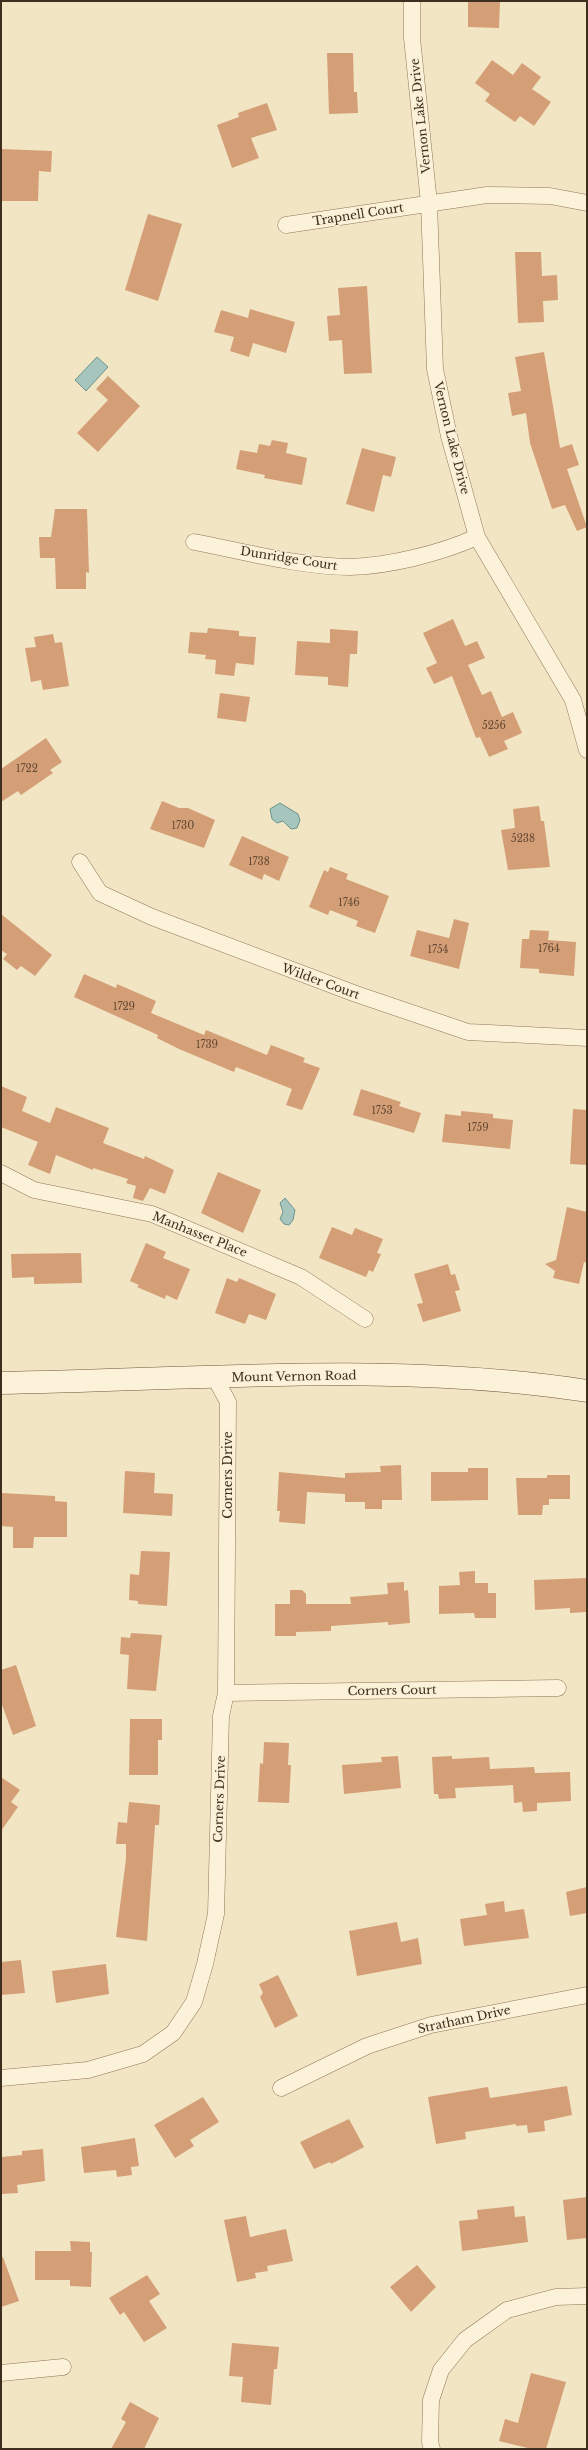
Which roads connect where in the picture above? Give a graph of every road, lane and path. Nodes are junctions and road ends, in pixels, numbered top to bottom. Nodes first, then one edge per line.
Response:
1 (412, 1) edge
2 (429, 203) junction
3 (587, 203) edge
4 (286, 225) dead end
5 (477, 537) junction
6 (194, 542) dead end
7 (587, 750) edge
8 (80, 862) dead end
9 (587, 1038) edge
10 (1, 1173) edge
11 (365, 1319) dead end
12 (215, 1378) junction
13 (1, 1383) edge
14 (587, 1391) edge
15 (558, 1688) dead end
16 (226, 1693) junction
17 (587, 1995) edge
18 (1, 2078) edge
19 (281, 2088) dead end
20 (587, 2296) edge
21 (63, 2367) dead end
22 (1, 2372) edge
23 (432, 2449) edge

1 - 2 street, Vernon Lake Drive
2 - 3 street, Trapnell Court
2 - 4 street, Trapnell Court
2 - 5 street, Vernon Lake Drive
5 - 6 street, Dunridge Court
5 - 7 street, Vernon Lake Drive
8 - 9 street, Wilder Court
10 - 11 street, Manhasset Place
12 - 13 main road, Mount Vernon Road
12 - 14 main road, Mount Vernon Road
12 - 16 street, Corners Drive
15 - 16 street, Corners Court
16 - 18 street, Corners Drive
17 - 19 street, Stratham Drive
20 - 23 street
21 - 22 street

